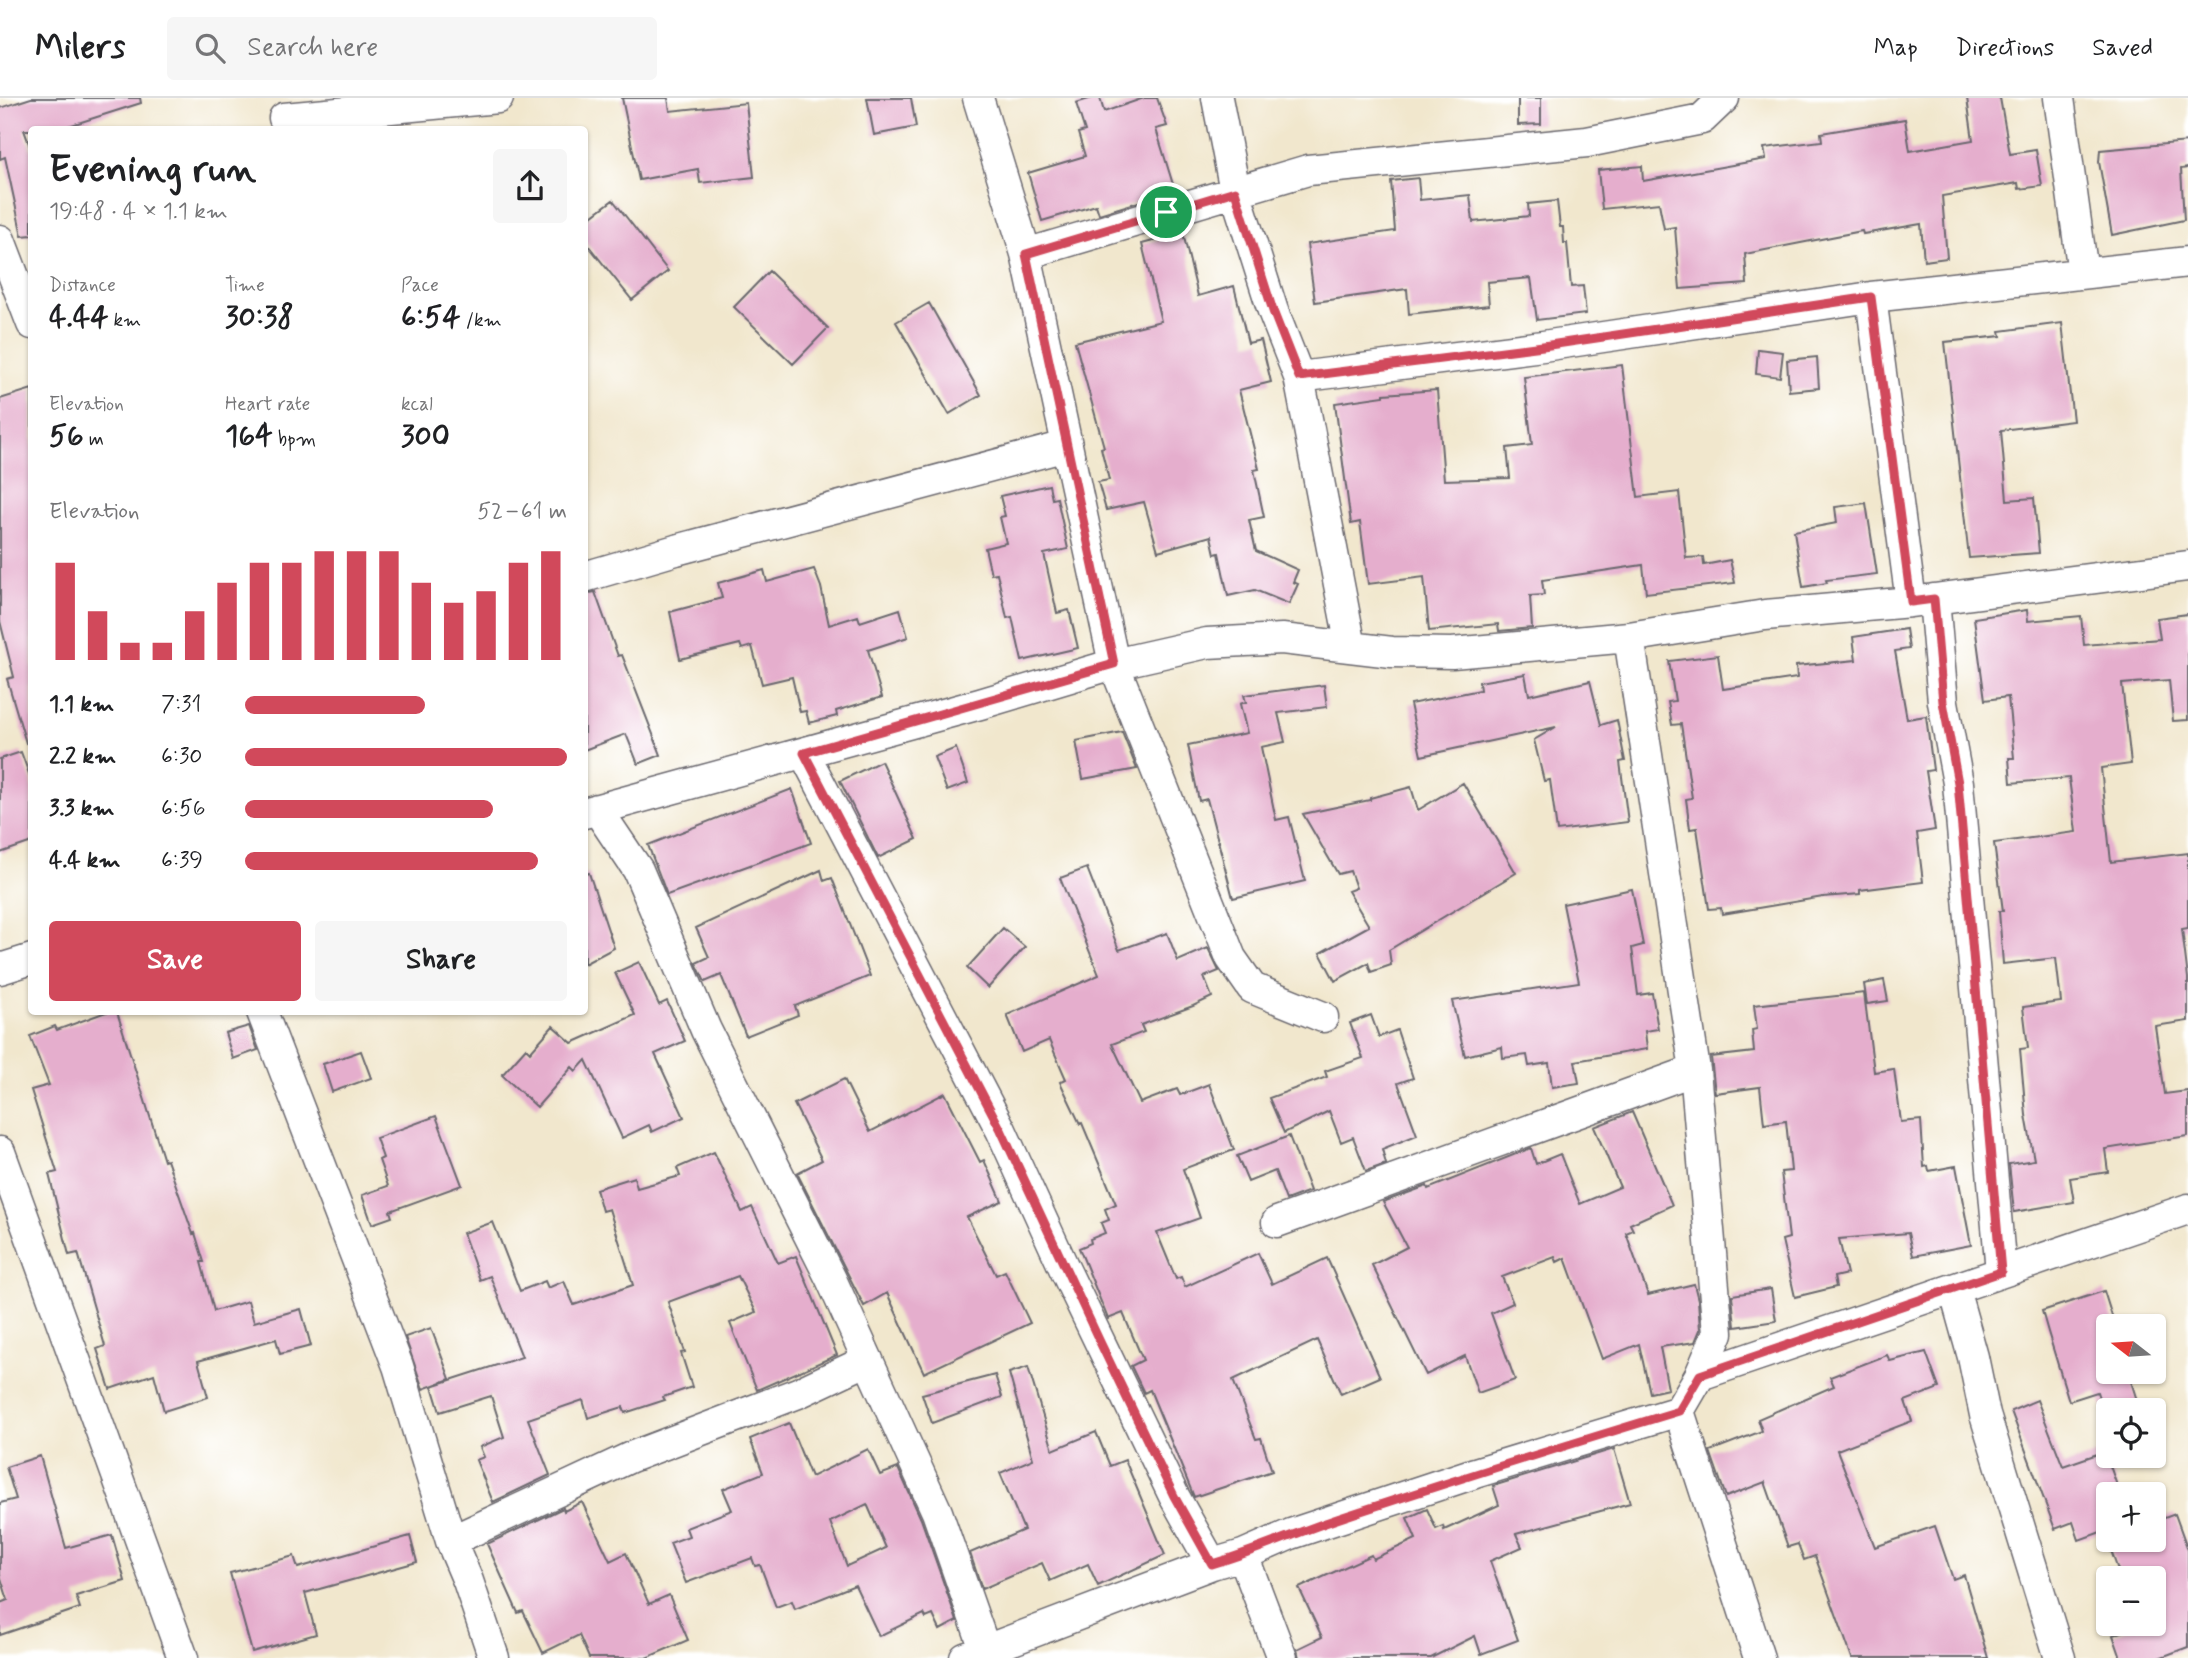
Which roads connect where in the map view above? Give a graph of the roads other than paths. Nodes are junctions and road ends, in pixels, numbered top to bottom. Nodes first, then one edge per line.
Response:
1 (498, 98) edge
2 (978, 98) edge
3 (1217, 98) edge
4 (1724, 98) edge
5 (2059, 98) edge
6 (282, 115) edge
7 (1235, 191) junction
8 (0, 240) edge
9 (1026, 254) junction
10 (2188, 262) edge
11 (2083, 273) junction
12 (1871, 297) junction
13 (28, 314) edge
14 (1299, 377) junction
15 (1066, 446) junction
16 (2188, 566) edge
17 (588, 576) edge
18 (1922, 601) junction
19 (1629, 637) junction
20 (1351, 647) junction
21 (1114, 664) junction
22 (804, 753) junction
23 (591, 811) edge
24 (28, 960) edge
25 (0, 969) edge
26 (263, 1015) edge
27 (1323, 1017) dead end
28 (1695, 1070) junction
29 (0, 1152) edge
30 (2188, 1209) edge
31 (1277, 1222) dead end
32 (2001, 1272) junction
33 (1954, 1289) junction
34 (868, 1360) junction
35 (1700, 1375) junction
36 (1679, 1411) junction
37 (451, 1541) junction
38 (1243, 1555) junction
39 (1212, 1564) junction
40 (980, 1655) edge
41 (183, 1658) edge
42 (494, 1658) edge
43 (1282, 1658) edge
44 (1759, 1658) edge
45 (2060, 1658) edge

1 - 6 street
2 - 9 street
3 - 7 street
4 - 7 street
5 - 11 street
7 - 9 street
7 - 14 street
8 - 13 street
9 - 15 street
10 - 11 street
11 - 12 street
12 - 14 street
12 - 18 street
14 - 20 street
15 - 17 street
15 - 21 street
16 - 18 street
18 - 19 street
18 - 32 street
19 - 20 street
19 - 28 street
20 - 21 street
21 - 22 street
21 - 27 street
22 - 23 street
22 - 39 street
23 - 34 street
24 - 25 street
26 - 37 street
28 - 31 street
28 - 35 street
29 - 41 street
30 - 32 street
32 - 33 street
33 - 35 street
33 - 45 street
34 - 37 street
34 - 40 street
35 - 36 street
36 - 38 street
36 - 44 street
37 - 42 street
38 - 39 street
38 - 43 street
39 - 40 street

